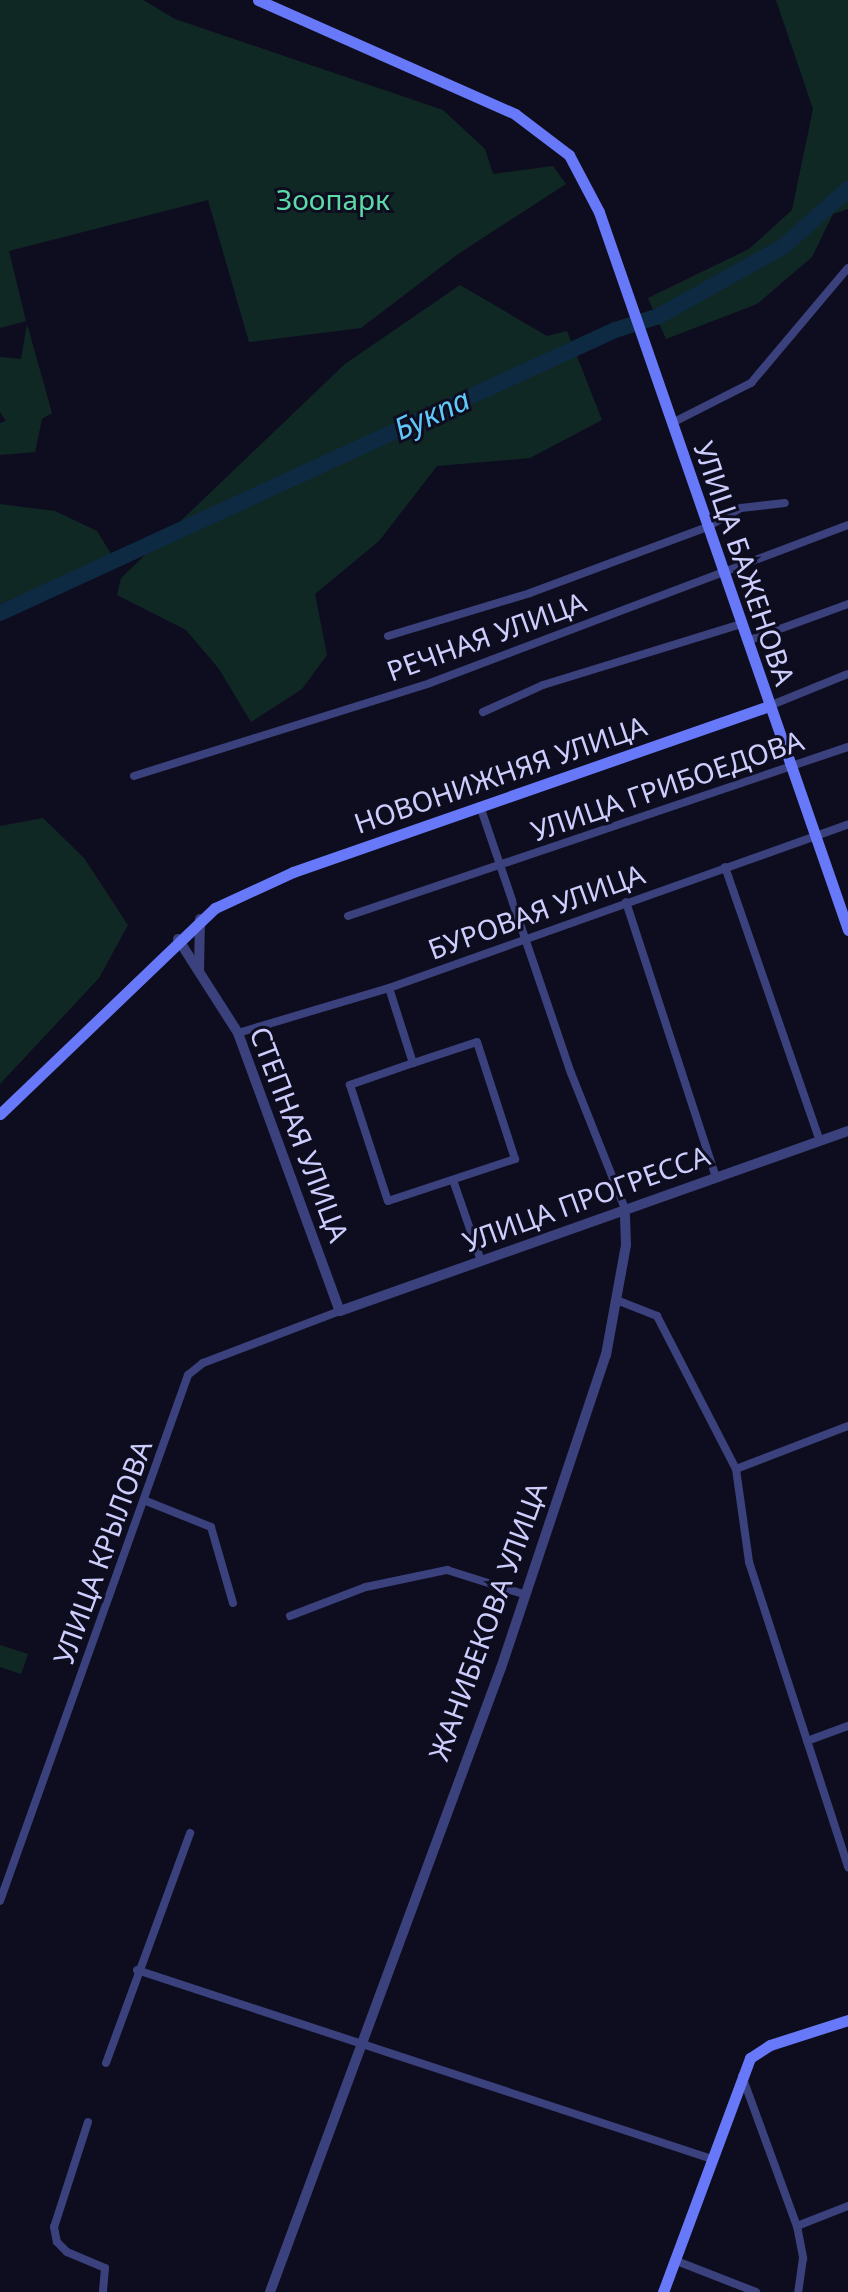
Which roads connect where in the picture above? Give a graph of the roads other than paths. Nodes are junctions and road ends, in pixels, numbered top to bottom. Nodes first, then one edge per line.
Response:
1 (258, 0) edge
2 (848, 268) edge
3 (672, 423) junction
4 (785, 503) dead end
5 (848, 525) edge
6 (705, 528) junction
7 (723, 573) junction
8 (848, 604) edge
9 (741, 624) junction
10 (388, 636) dead end
11 (747, 641) junction
12 (848, 674) edge
13 (769, 706) junction
14 (483, 712) dead end
15 (848, 747) edge
16 (791, 767) junction
17 (134, 776) dead end
18 (480, 806) junction
19 (848, 825) edge
20 (815, 837) junction
21 (500, 865) junction
22 (725, 867) junction
23 (626, 902) junction
24 (348, 916) dead end
25 (200, 919) junction
26 (848, 930) edge
27 (526, 937) junction
28 (178, 939) junction
29 (199, 973) junction
30 (389, 988) junction
31 (238, 1033) junction
32 (413, 1063) junction
33 (0, 1114) edge
34 (848, 1131) edge
35 (820, 1141) junction
36 (716, 1177) junction
37 (453, 1180) junction
38 (625, 1209) junction
39 (481, 1261) junction
40 (619, 1301) junction
41 (340, 1311) junction
42 (848, 1426) edge
43 (736, 1469) junction
44 (146, 1501) junction
45 (523, 1594) junction
46 (233, 1603) dead end
47 (290, 1616) dead end
48 (848, 1726) edge
49 (807, 1741) junction
50 (190, 1833) dead end
51 (848, 1867) edge
52 (0, 1901) edge
53 (137, 1970) junction
54 (848, 2020) edge
55 (360, 2042) junction
56 (106, 2063) dead end
57 (741, 2073) junction
58 (88, 2122) dead end
59 (709, 2158) junction
60 (848, 2206) edge
61 (797, 2226) junction
62 (674, 2260) junction
63 (103, 2292) edge
64 (270, 2292) edge
65 (663, 2292) edge
66 (756, 2292) edge
67 (798, 2292) edge

1 - 3 main road, УЛИЦА БАЖЕНОВА
2 - 3 street
3 - 6 main road, УЛИЦА БАЖЕНОВА
4 - 6 street
5 - 7 street, РЕЧНАЯ УЛИЦА
6 - 7 main road, УЛИЦА БАЖЕНОВА
6 - 10 street
7 - 9 main road, УЛИЦА БАЖЕНОВА
7 - 17 street, РЕЧНАЯ УЛИЦА
8 - 11 street
9 - 11 main road, УЛИЦА БАЖЕНОВА
9 - 14 street
11 - 13 main road, УЛИЦА БАЖЕНОВА
12 - 13 street, НОВОНИЖНЯЯ УЛИЦА
13 - 16 main road, УЛИЦА БАЖЕНОВА
13 - 18 main road, НОВОНИЖНЯЯ УЛИЦА
15 - 16 street, УЛИЦА ГРИБОЕДОВА
16 - 20 main road, УЛИЦА БАЖЕНОВА
16 - 21 street, УЛИЦА ГРИБОЕДОВА
18 - 21 street
18 - 25 main road, НОВОНИЖНЯЯ УЛИЦА
19 - 20 street, БУРОВАЯ УЛИЦА
20 - 22 street, БУРОВАЯ УЛИЦА
20 - 26 main road, УЛИЦА БАЖЕНОВА
21 - 24 street, УЛИЦА ГРИБОЕДОВА
21 - 27 street
22 - 23 street, БУРОВАЯ УЛИЦА
22 - 35 street
23 - 27 street, БУРОВАЯ УЛИЦА
23 - 36 street
25 - 28 main road, НОВОНИЖНЯЯ УЛИЦА
25 - 29 street
27 - 30 street, БУРОВАЯ УЛИЦА
27 - 38 street
28 - 29 street, СТЕПНАЯ УЛИЦА
28 - 33 main road, НОВОНИЖНЯЯ УЛИЦА
29 - 31 street, СТЕПНАЯ УЛИЦА
30 - 31 street, БУРОВАЯ УЛИЦА
30 - 32 street
31 - 41 street, СТЕПНАЯ УЛИЦА
32 - 37 street
32 - 37 street
34 - 35 street, УЛИЦА ПРОГРЕССА
35 - 36 street, УЛИЦА ПРОГРЕССА
36 - 38 street, УЛИЦА ПРОГРЕССА
37 - 39 street
38 - 39 street, УЛИЦА ПРОГРЕССА
38 - 40 street, ЖАНИБЕКОВА УЛИЦА
39 - 41 street, УЛИЦА ПРОГРЕССА
40 - 43 street
40 - 45 street, ЖАНИБЕКОВА УЛИЦА
41 - 44 street, УЛИЦА КРЫЛОВА
42 - 43 street
43 - 49 street
44 - 46 street
44 - 52 street, УЛИЦА КРЫЛОВА
45 - 47 street
45 - 55 street, ЖАНИБЕКОВА УЛИЦА
48 - 49 street
49 - 51 street
50 - 53 street
53 - 55 street
53 - 56 street
54 - 57 main road
55 - 59 street
55 - 64 street, ЖАНИБЕКОВА УЛИЦА
57 - 59 main road
57 - 61 street
58 - 63 street
59 - 62 main road
60 - 61 street
61 - 67 street
62 - 65 main road
62 - 66 street

